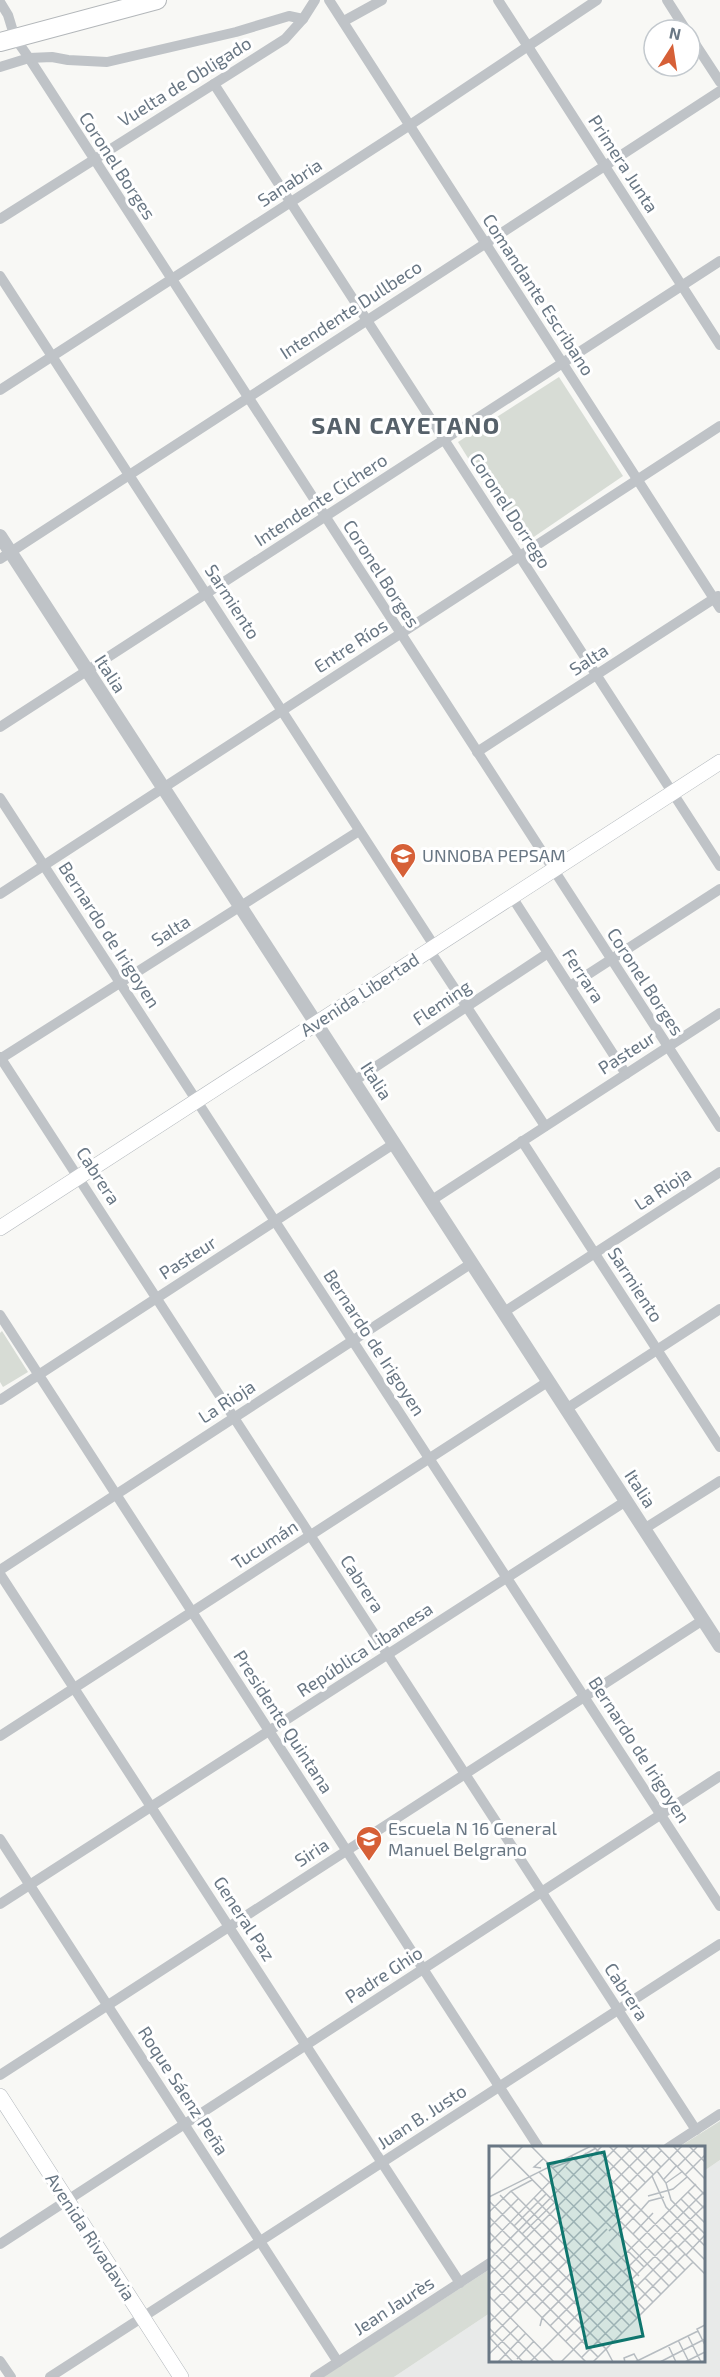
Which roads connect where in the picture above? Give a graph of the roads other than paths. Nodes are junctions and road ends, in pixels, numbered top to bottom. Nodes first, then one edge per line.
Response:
1 (157, 0) edge
2 (315, 0) edge
3 (329, 0) edge
4 (382, 0) edge
5 (498, 0) edge
6 (597, 0) edge
7 (667, 0) edge
8 (1, 6) edge
9 (678, 18) edge
10 (303, 19) junction
11 (344, 21) junction
12 (8, 40) edge
13 (527, 45) junction
14 (702, 54) edge
15 (28, 58) junction
16 (0, 67) edge
17 (720, 82) edge
18 (214, 84) junction
19 (720, 91) edge
20 (410, 125) junction
21 (93, 159) junction
22 (605, 166) junction
23 (290, 202) junction
24 (0, 219) edge
25 (485, 243) junction
26 (720, 261) edge
27 (0, 276) edge
28 (171, 279) junction
29 (682, 286) junction
30 (366, 320) junction
31 (720, 345) edge
32 (52, 356) junction
33 (562, 364) junction
34 (0, 390) edge
35 (247, 397) junction
36 (720, 426) edge
37 (444, 440) junction
38 (129, 474) junction
39 (637, 480) junction
40 (325, 517) junction
41 (0, 536) edge
42 (5, 556) edge
43 (520, 556) junction
44 (206, 594) junction
45 (718, 601) edge
46 (400, 634) junction
47 (87, 671) junction
48 (596, 675) junction
49 (282, 711) junction
50 (0, 727) edge
51 (477, 752) junction
52 (720, 762) edge
53 (163, 788) junction
54 (672, 792) junction
55 (0, 798) edge
56 (359, 831) junction
57 (44, 865) junction
58 (720, 866) edge
59 (553, 871) junction
60 (720, 889) edge
61 (0, 894) edge
62 (512, 897) junction
63 (240, 906) junction
64 (432, 949) junction
65 (548, 953) junction
66 (611, 959) junction
67 (121, 982) junction
68 (570, 986) junction
69 (466, 1007) junction
70 (720, 1013) edge
71 (317, 1023) junction
72 (667, 1047) junction
73 (0, 1058) edge
74 (626, 1074) junction
75 (354, 1081) junction
76 (198, 1100) junction
77 (545, 1126) junction
78 (720, 1127) edge
79 (522, 1141) junction
80 (395, 1143) junction
81 (720, 1172) edge
82 (79, 1177) junction
83 (432, 1200) junction
84 (276, 1221) junction
85 (0, 1228) edge
86 (595, 1253) junction
87 (472, 1263) junction
88 (157, 1298) junction
89 (720, 1310) edge
90 (504, 1312) junction
91 (0, 1315) edge
92 (353, 1340) junction
93 (657, 1350) junction
94 (39, 1375) junction
95 (549, 1381) junction
96 (0, 1400) edge
97 (566, 1409) junction
98 (235, 1417) junction
99 (720, 1447) edge
100 (430, 1458) junction
101 (720, 1481) edge
102 (116, 1494) junction
103 (626, 1501) junction
104 (645, 1529) junction
105 (311, 1535) junction
106 (0, 1572) edge
107 (507, 1578) junction
108 (192, 1612) junction
109 (703, 1620) junction
110 (720, 1646) edge
111 (388, 1654) junction
112 (74, 1688) junction
113 (584, 1696) junction
114 (269, 1731) junction
115 (0, 1736) edge
116 (465, 1774) junction
117 (720, 1776) edge
118 (151, 1807) junction
119 (661, 1815) junction
120 (0, 1839) edge
121 (347, 1850) junction
122 (30, 1885) junction
123 (542, 1892) junction
124 (0, 1904) edge
125 (720, 1906) edge
126 (229, 1926) junction
127 (720, 1944) edge
128 (424, 1969) junction
129 (108, 2005) junction
130 (618, 2010) junction
131 (306, 2046) junction
132 (0, 2075) edge
133 (500, 2086) junction
134 (0, 2096) edge
135 (720, 2114) edge
136 (185, 2125) junction
137 (696, 2130) junction
138 (538, 2146) edge
139 (671, 2146) edge
140 (382, 2163) junction
141 (67, 2202) junction
142 (261, 2241) junction
143 (0, 2244) edge
144 (489, 2264) edge
145 (460, 2283) junction
146 (142, 2318) junction
147 (0, 2361) edge
148 (338, 2361) junction
149 (11, 2377) edge
150 (50, 2377) edge
151 (181, 2377) edge
152 (315, 2377) edge

1 - 12 highway
2 - 10 street, Vuelta de Obligado
3 - 11 street, Comandante Escribano
4 - 11 street
5 - 13 street, Primera Junta
6 - 13 street, Sanabria
7 - 9 street
8 - 12 street, Coronel Borges
10 - 15 street
10 - 18 street, Vuelta de Obligado
11 - 20 street, Comandante Escribano
12 - 15 street, Coronel Borges
13 - 20 street, Sanabria
13 - 22 street, Primera Junta
14 - 17 street
15 - 16 street
15 - 21 street, Coronel Borges
18 - 21 street, Vuelta de Obligado
18 - 23 street, Coronel Dorrego
19 - 22 street, Intendente Dullbeco
20 - 23 street, Sanabria
20 - 25 street, Comandante Escribano
21 - 24 street, Vuelta de Obligado
21 - 28 street, Coronel Borges
22 - 25 street, Intendente Dullbeco
22 - 29 street, Primera Junta
23 - 28 street, Sanabria
23 - 30 street, Coronel Dorrego
25 - 30 street, Intendente Dullbeco
25 - 33 street, Comandante Escribano
26 - 29 street, Intendente Cichero
27 - 32 street, Sarmiento
28 - 32 street, Sanabria
28 - 35 street, Coronel Borges
29 - 31 street, Primera Junta
29 - 33 street, Intendente Cichero
30 - 35 street, Intendente Dullbeco
30 - 37 street, Coronel Dorrego
32 - 34 street, Sanabria
32 - 38 street, Sarmiento
33 - 37 street, Intendente Cichero
33 - 39 street, Comandante Escribano
35 - 38 street, Intendente Dullbeco
35 - 40 street, Coronel Borges
36 - 39 street, Entre Ríos
37 - 40 street, Intendente Cichero
37 - 43 street, Coronel Dorrego
38 - 42 street, Intendente Dullbeco
38 - 44 street, Sarmiento
39 - 43 street, Entre Ríos
39 - 45 street, Comandante Escribano
40 - 44 street, Intendente Cichero
40 - 46 street, Coronel Borges
41 - 42 street, Italia
42 - 47 street, Italia
43 - 46 street, Entre Ríos
43 - 48 street, Coronel Dorrego
44 - 47 street, Intendente Cichero
44 - 49 street, Sarmiento
45 - 48 street, Salta
46 - 49 street, Entre Ríos
46 - 51 street, Coronel Borges
47 - 50 street, Intendente Cichero
47 - 53 street, Italia
48 - 51 street, Salta
48 - 54 street, Coronel Dorrego
49 - 53 street, Entre Ríos
49 - 56 street, Sarmiento
51 - 59 street, Coronel Borges
52 - 54 main road, Avenida Libertad
53 - 57 street, Entre Ríos
53 - 63 street, Italia
54 - 58 street, Coronel Dorrego
54 - 59 main road, Avenida Libertad
55 - 57 street, Bernardo de Irigoyen
56 - 63 street, Salta
56 - 64 street, Sarmiento
57 - 61 street, Entre Ríos
57 - 67 street, Bernardo de Irigoyen
59 - 62 main road, Avenida Libertad
59 - 66 street, Coronel Borges
60 - 66 street
62 - 64 main road, Avenida Libertad
62 - 65 street, Ferrara
63 - 67 street, Salta
63 - 71 street, Italia
64 - 69 street, Sarmiento
64 - 71 main road, Avenida Libertad
65 - 68 street, Ferrara
65 - 69 street, Fleming
66 - 68 street
66 - 72 street, Coronel Borges
67 - 73 street, Salta
67 - 76 street, Bernardo de Irigoyen
68 - 74 street, Ferrara
69 - 75 street, Fleming
69 - 77 street, Sarmiento
70 - 72 street, Pasteur
71 - 75 street, Italia
71 - 76 main road, Avenida Libertad
72 - 74 street, Pasteur
72 - 78 street, Coronel Borges
73 - 82 street, Cabrera
74 - 77 street, Pasteur
75 - 80 street, Italia
76 - 82 main road, Avenida Libertad
76 - 84 street, Bernardo de Irigoyen
77 - 79 street, Pasteur
79 - 83 street, Pasteur
79 - 86 street, Sarmiento
80 - 83 street, Italia
80 - 84 street, Pasteur
81 - 86 street, La Rioja
82 - 85 main road, Avenida Libertad
82 - 88 street, Cabrera
83 - 87 street, Italia
84 - 88 street, Pasteur
84 - 92 street, Bernardo de Irigoyen
86 - 90 street, La Rioja
86 - 93 street, Sarmiento
87 - 90 street, Italia
87 - 92 street, La Rioja
88 - 94 street, Pasteur
88 - 98 street, Cabrera
89 - 93 street
90 - 95 street, Italia
91 - 94 street, Presidente Quintana
92 - 98 street, La Rioja
92 - 100 street, Bernardo de Irigoyen
93 - 97 street
93 - 99 street, Sarmiento
94 - 96 street, Pasteur
94 - 102 street, Presidente Quintana
95 - 97 street, Italia
95 - 100 street, Tucumán
97 - 103 street, Italia
98 - 102 street, La Rioja
98 - 105 street, Cabrera
100 - 105 street, Tucumán
100 - 107 street, Bernardo de Irigoyen
101 - 104 street
102 - 106 street, La Rioja
102 - 108 street, Presidente Quintana
103 - 104 street, Italia
103 - 107 street, República Libanesa
104 - 109 street, Italia
105 - 108 street, Tucumán
105 - 111 street, Cabrera
106 - 112 street, General Paz
107 - 111 street, República Libanesa
107 - 113 street, Bernardo de Irigoyen
108 - 112 street, Tucumán
108 - 114 street, Presidente Quintana
109 - 110 street, Italia
109 - 113 street, Siria
111 - 114 street, República Libanesa
111 - 116 street, Cabrera
112 - 115 street, Tucumán
112 - 118 street, General Paz
113 - 116 street, Siria
113 - 119 street, Bernardo de Irigoyen
114 - 118 street, República Libanesa
114 - 121 street, Presidente Quintana
116 - 121 street, Siria
116 - 123 street, Cabrera
117 - 119 street, Padre Ghio
118 - 122 street, República Libanesa
118 - 126 street, General Paz
119 - 123 street, Padre Ghio
119 - 125 street, Bernardo de Irigoyen
120 - 122 street, Roque Sáenz Peña
121 - 126 street, Siria
121 - 128 street, Presidente Quintana
122 - 124 street, República Libanesa
122 - 129 street, Roque Sáenz Peña
123 - 128 street, Padre Ghio
123 - 130 street, Cabrera
126 - 129 street, Siria
126 - 131 street, General Paz
127 - 130 street, Juan B. Justo
128 - 131 street, Padre Ghio
128 - 133 street, Presidente Quintana
129 - 132 street, Siria
129 - 136 street, Roque Sáenz Peña
130 - 133 street, Juan B. Justo
130 - 137 street, Cabrera
131 - 136 street, Padre Ghio
131 - 140 street, General Paz
133 - 138 street, Presidente Quintana
133 - 140 street, Juan B. Justo
134 - 141 main road, Avenida Rivadavia
135 - 137 street
136 - 141 street, Padre Ghio
136 - 142 street, Roque Sáenz Peña
137 - 139 street
140 - 142 street, Juan B. Justo
140 - 145 street, General Paz
141 - 143 street, Padre Ghio
141 - 146 main road, Avenida Rivadavia
142 - 146 street, Juan B. Justo
142 - 148 street, Roque Sáenz Peña
144 - 145 street, Jean Jaurès
145 - 148 street, Jean Jaurès
146 - 150 street, Juan B. Justo
146 - 151 main road, Avenida Rivadavia
147 - 149 street
148 - 152 street, Jean Jaurès

